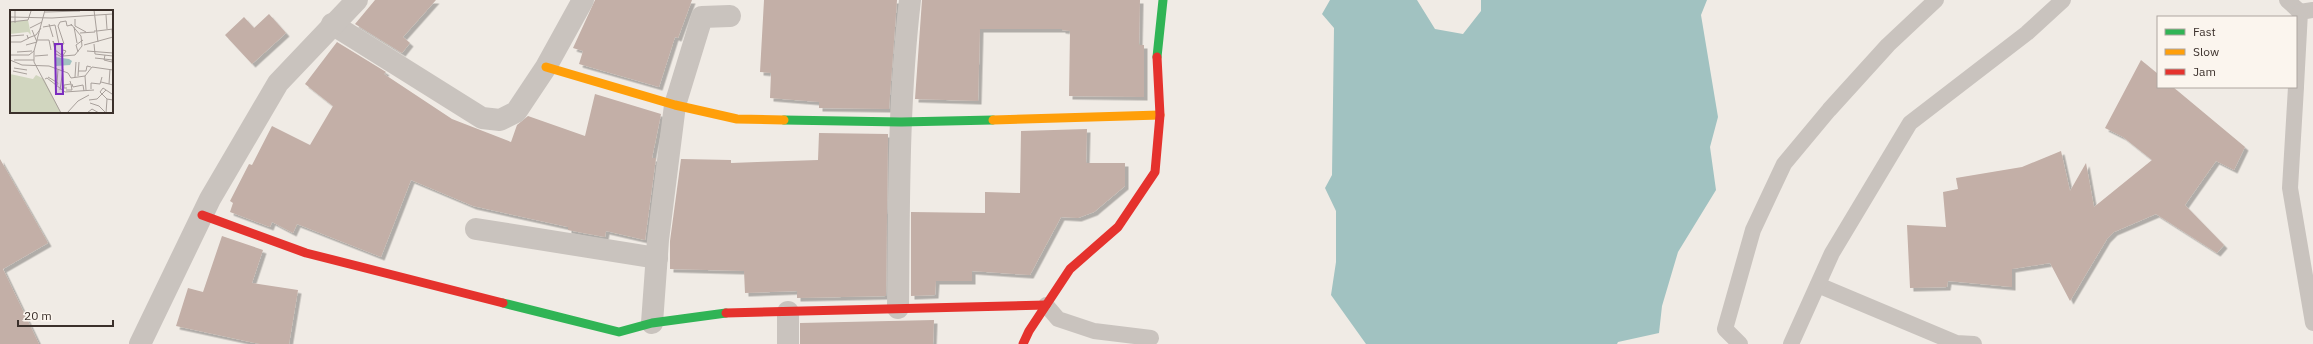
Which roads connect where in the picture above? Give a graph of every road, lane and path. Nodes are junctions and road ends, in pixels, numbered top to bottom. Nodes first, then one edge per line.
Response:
1 (357, 0) edge
2 (583, 0) edge
3 (910, 0) edge
4 (1163, 0) edge
5 (1936, 0) edge
6 (2062, 0) edge
7 (2287, 0) edge
8 (2307, 11) edge
9 (730, 16) dead end
10 (332, 24) junction
11 (546, 67) junction
12 (2297, 80) edge
13 (2296, 88) edge
14 (675, 105) junction
15 (1160, 115) junction
16 (901, 122) junction
17 (202, 215) junction
18 (476, 229) dead end
19 (657, 258) junction
20 (1818, 285) junction
21 (1046, 305) junction
22 (898, 308) junction
23 (788, 312) junction
24 (652, 323) junction
25 (2313, 323) edge
26 (618, 338) edge
27 (1151, 338) dead end
28 (147, 343) edge
29 (1956, 343) edge
30 (788, 344) edge
31 (1023, 344) edge
32 (1740, 344) edge
33 (1791, 344) edge
34 (1974, 344) edge

1 - 10 street
2 - 11 street
3 - 16 street
4 - 15 street
5 - 32 lane
6 - 20 lane
7 - 8 lane
8 - 12 lane
9 - 14 street
10 - 11 street
10 - 17 street
11 - 14 street
13 - 25 lane
14 - 16 street
14 - 19 street
15 - 16 street
15 - 21 street
16 - 22 street
17 - 26 street
17 - 28 street
18 - 19 street
19 - 24 street
20 - 29 lane
20 - 33 lane
21 - 22 street
21 - 27 lane
21 - 31 street
22 - 23 street
23 - 24 street
23 - 30 street
24 - 26 street
29 - 34 lane

